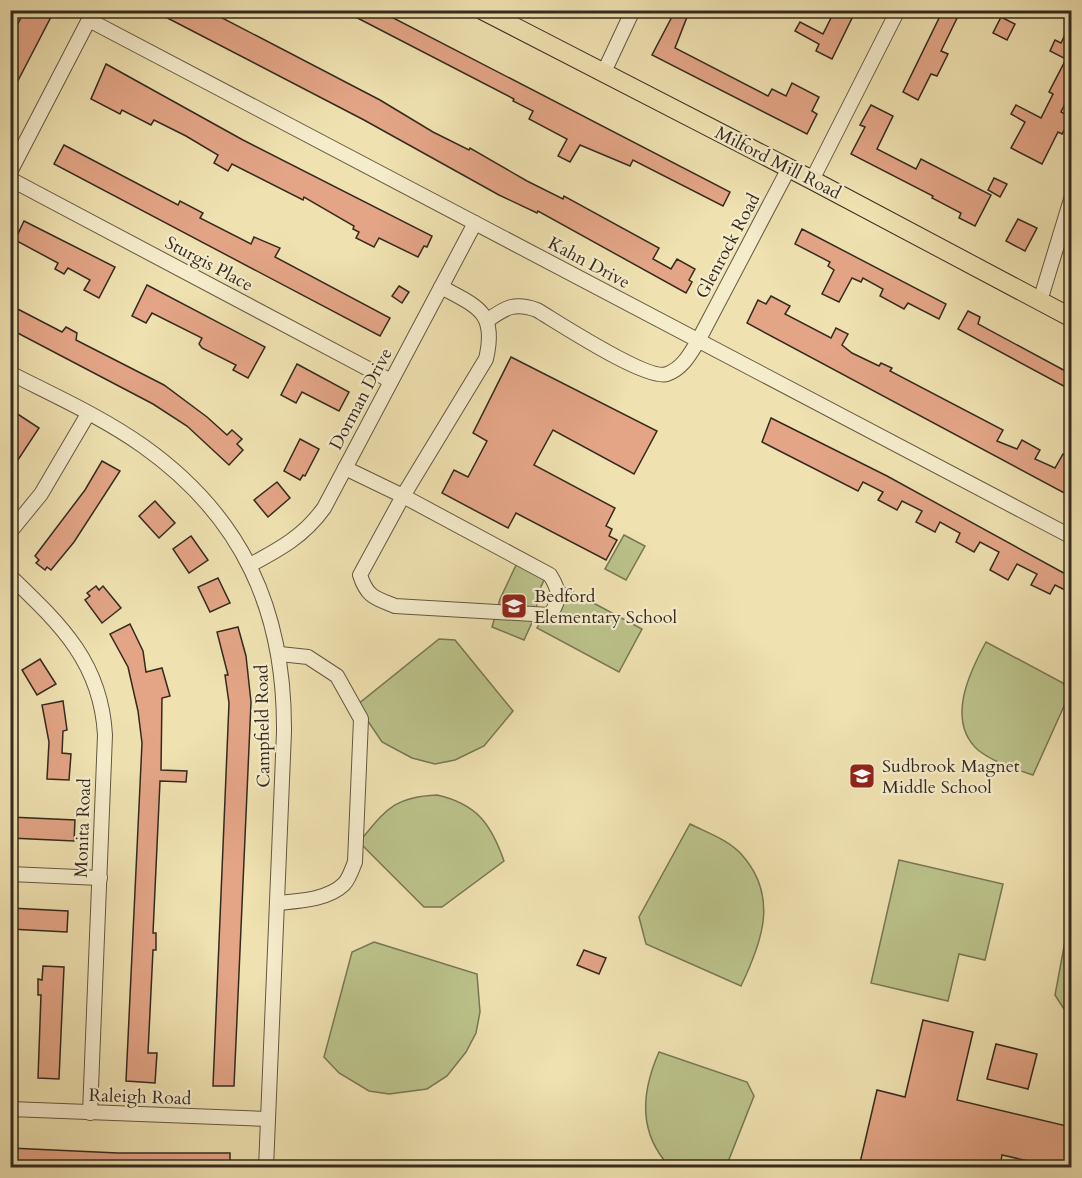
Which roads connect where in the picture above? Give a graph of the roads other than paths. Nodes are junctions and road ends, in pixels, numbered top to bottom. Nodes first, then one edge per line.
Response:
1 (482, 10) edge
2 (633, 10) edge
3 (898, 10) edge
4 (91, 15) edge
5 (603, 74) junction
6 (789, 168) junction
7 (10, 172) edge
8 (10, 179) edge
9 (812, 180) junction
10 (1071, 196) edge
11 (475, 223) junction
12 (441, 287) junction
13 (1040, 301) junction
14 (1071, 318) edge
15 (488, 320) junction
16 (698, 341) junction
17 (10, 373) edge
18 (391, 381) junction
19 (88, 414) junction
20 (345, 468) junction
21 (403, 496) junction
22 (10, 532) edge
23 (1071, 537) edge
24 (250, 565) junction
25 (10, 576) edge
26 (280, 654) junction
27 (10, 874) edge
28 (100, 878) junction
29 (277, 903) junction
30 (10, 1109) edge
31 (90, 1113) junction
32 (268, 1119) junction
33 (266, 1167) edge

1 - 5 main road, Milford Mill Road
2 - 5 street
3 - 9 street
4 - 7 street
4 - 11 street, Kahn Drive
5 - 6 main road, Milford Mill Road
6 - 9 main road, Milford Mill Road
6 - 16 street, Glenrock Road
8 - 18 street, Sturgis Place
9 - 13 main road, Milford Mill Road
10 - 13 street
11 - 12 street, Dorman Drive
11 - 16 street, Kahn Drive
12 - 15 street
12 - 18 street, Dorman Drive
13 - 14 main road, Milford Mill Road
15 - 16 street, Glenrock Road
15 - 21 street
16 - 23 street, Kahn Drive
17 - 19 street, Campfield Road
18 - 20 street, Dorman Drive
19 - 22 street
19 - 24 street, Campfield Road
20 - 21 street
20 - 24 street, Dorman Drive
21 - 21 street
24 - 26 street, Campfield Road
25 - 28 street, Monita Road
26 - 29 street, Campfield Road
26 - 29 street
27 - 28 street
28 - 31 street, Monita Road
29 - 32 street, Campfield Road
30 - 31 street, Raleigh Road
31 - 32 street, Raleigh Road
32 - 33 street, Campfield Road

